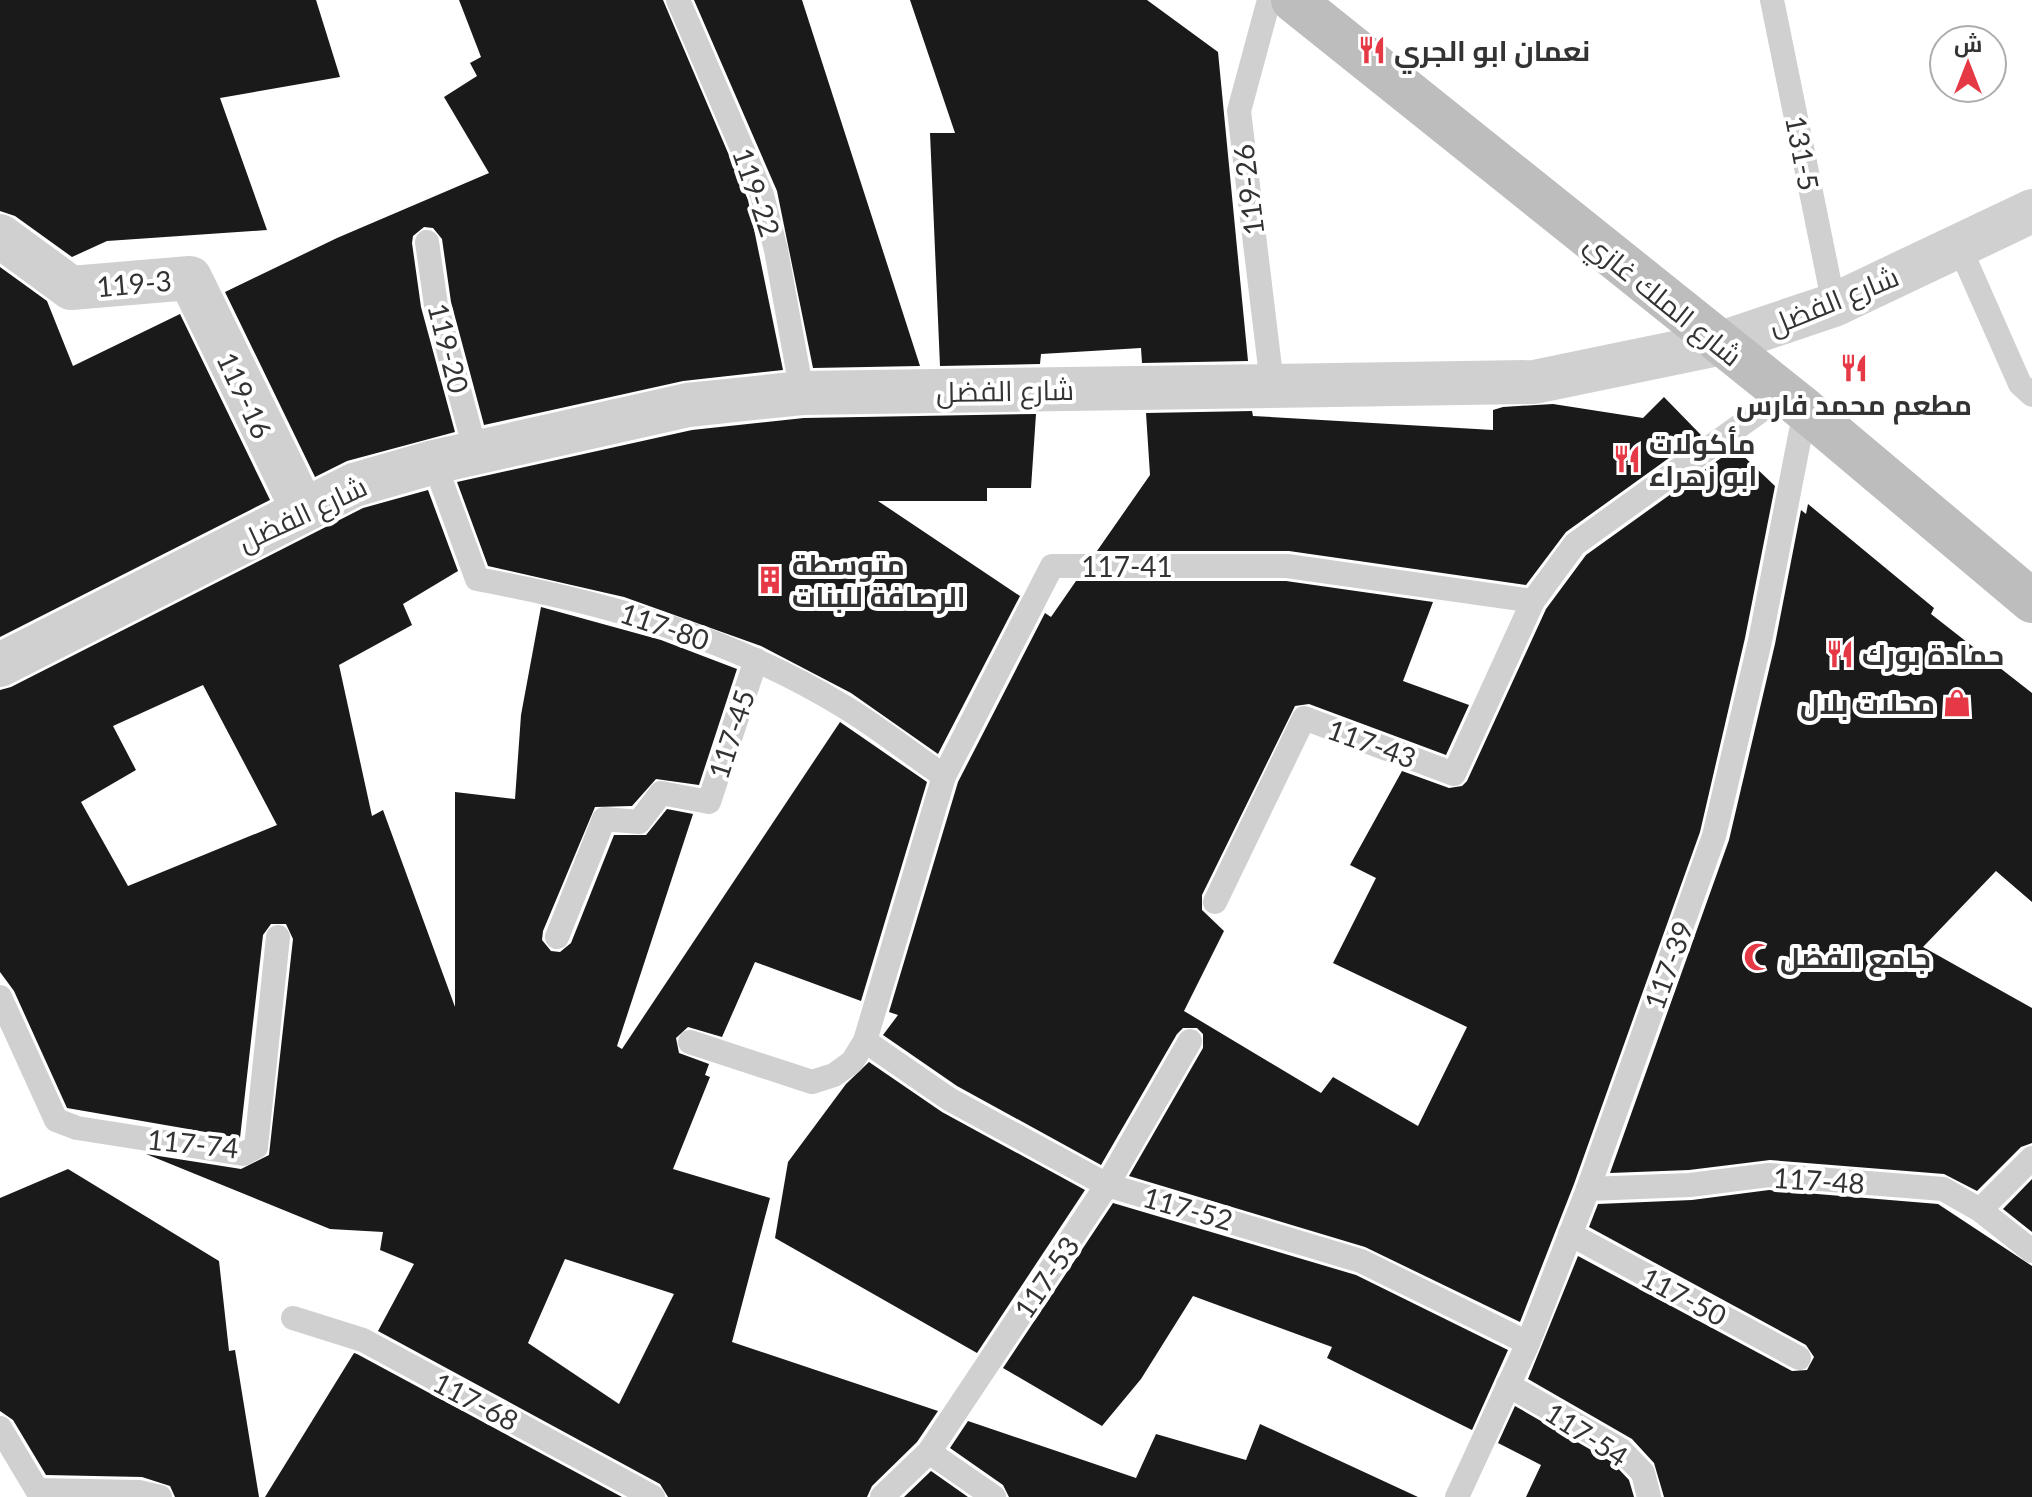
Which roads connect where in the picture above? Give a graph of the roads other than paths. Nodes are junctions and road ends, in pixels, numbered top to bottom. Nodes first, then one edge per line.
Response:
1 (678, 0) edge
2 (1269, 0) edge
3 (1293, 0) edge
4 (1772, 0) edge
5 (2032, 211) edge
6 (0, 236) edge
7 (427, 242) dead end
8 (1959, 246) junction
9 (190, 278) joint
10 (1834, 305) junction
11 (1718, 344) junction
12 (1272, 384) junction
13 (802, 393) junction
14 (2032, 395) edge
15 (1794, 402) junction
16 (476, 453) junction
17 (434, 462) junction
18 (303, 510) junction
19 (1533, 601) junction
20 (2032, 601) edge
21 (756, 660) junction
22 (0, 665) edge
23 (944, 776) junction
24 (1215, 902) dead end
25 (278, 937) dead end
26 (557, 937) dead end
27 (0, 997) edge
28 (865, 1041) junction
29 (1190, 1041) dead end
30 (690, 1042) dead end
31 (2032, 1158) edge
32 (1107, 1185) junction
33 (1588, 1189) junction
34 (1980, 1210) junction
35 (1570, 1234) junction
36 (2032, 1251) edge
37 (293, 1318) dead end
38 (1528, 1343) junction
39 (1799, 1358) dead end
40 (1508, 1385) junction
41 (0, 1428) edge
42 (929, 1452) junction
43 (35, 1494) edge
44 (160, 1497) edge
45 (653, 1497) edge
46 (882, 1497) edge
47 (994, 1497) edge
48 (1457, 1497) edge
49 (1649, 1497) edge

1 - 13 lane, 119-22
2 - 12 lane, 119-26
3 - 11 street, شارع الملك غازي
4 - 10 lane, 131-5
5 - 8 street, شارع الفضل
6 - 9 street, 119-3
7 - 16 lane, 119-20
8 - 10 street, شارع الفضل
8 - 14 lane
9 - 18 street, 119-16
10 - 11 street, شارع الفضل
11 - 12 street, شارع الفضل
11 - 15 street, شارع الملك غازي
12 - 13 street, شارع الفضل
13 - 16 street, شارع الفضل
15 - 19 lane
15 - 20 street, شارع الملك غازي
15 - 33 lane, 117-39
16 - 17 street, شارع الفضل
17 - 18 street, شارع الفضل
17 - 21 lane, 117-80
18 - 22 street, شارع الفضل
19 - 23 lane, 117-41
19 - 24 lane, 117-43
21 - 23 lane, 117-80
21 - 26 lane, 117-45
23 - 28 lane, 117-41
25 - 27 lane, 117-74
28 - 30 lane, 117-41
28 - 32 lane, 117-52
29 - 32 lane, 117-53
31 - 34 lane
32 - 38 lane, 117-52
32 - 42 lane, 117-53
33 - 34 lane, 117-48
33 - 35 lane, 117-39
34 - 36 lane, 117-48
35 - 38 lane, 117-39
35 - 39 lane, 117-50
37 - 45 lane, 117-68
38 - 40 lane, 117-39
40 - 48 lane, 117-39
40 - 49 lane, 117-54
41 - 43 lane
42 - 46 lane, 117-53
42 - 47 lane
43 - 44 lane

